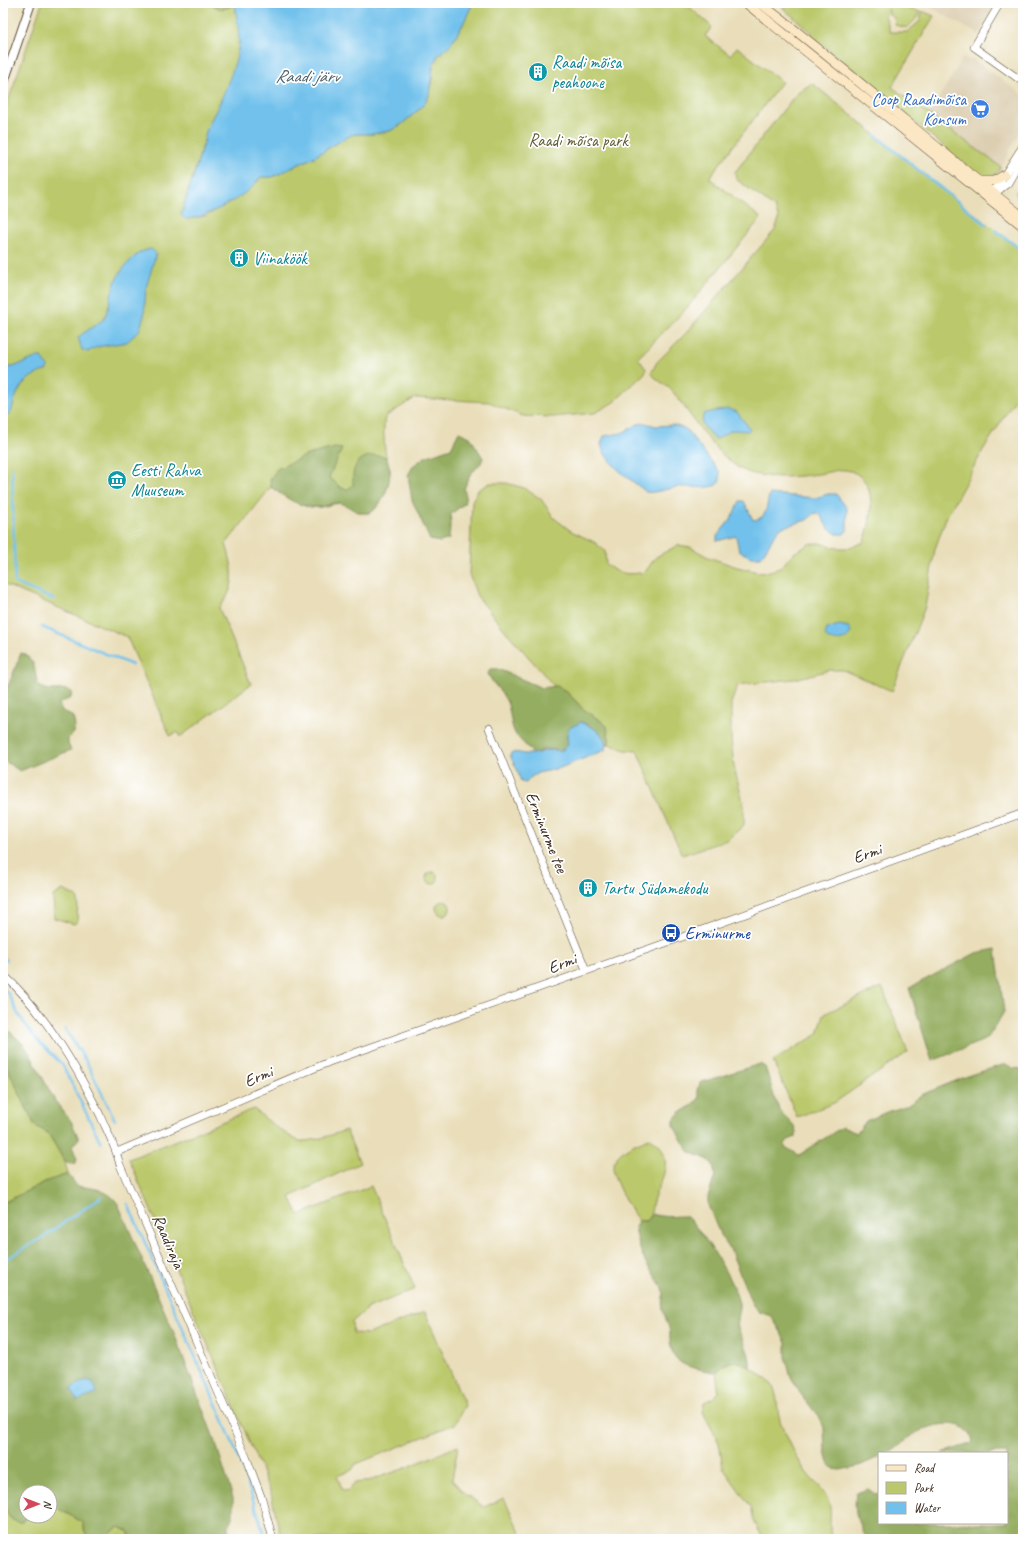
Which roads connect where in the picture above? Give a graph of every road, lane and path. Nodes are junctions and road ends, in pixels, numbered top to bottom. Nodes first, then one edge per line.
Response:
1 (31, 3) edge
2 (746, 3) edge
3 (760, 3) edge
4 (1000, 3) edge
5 (1023, 82) edge
6 (3, 85) edge
7 (1023, 146) edge
8 (1023, 157) edge
9 (1004, 175) junction
10 (978, 181) junction
11 (992, 198) junction
12 (1023, 217) edge
13 (1023, 226) edge
14 (489, 728) dead end
15 (1023, 813) edge
16 (586, 970) junction
17 (3, 974) edge
18 (117, 1152) junction
19 (273, 1539) edge

1 - 6 street
2 - 11 main road
3 - 10 main road
4 - 5 street
7 - 9 street
8 - 11 street
9 - 10 main road
9 - 11 street
10 - 11 main road
11 - 12 main road
11 - 13 main road
14 - 16 street, Erminurme tee
15 - 16 street, Ermi
16 - 18 street, Ermi
17 - 18 street, Raadiraja
18 - 19 street, Raadiraja

